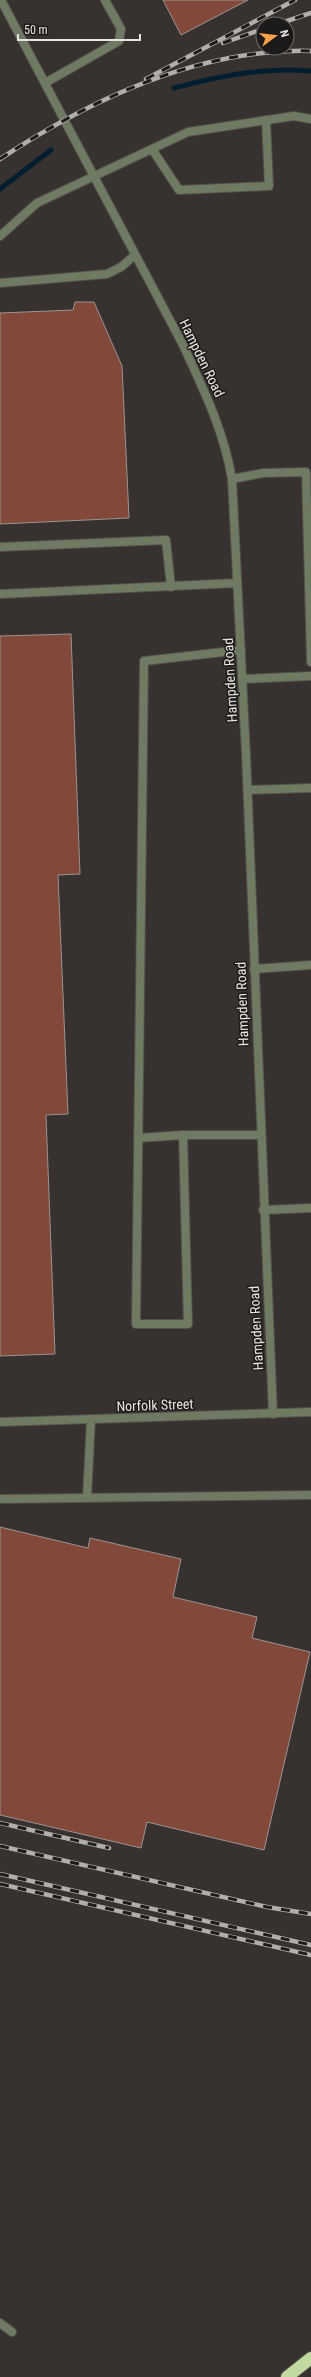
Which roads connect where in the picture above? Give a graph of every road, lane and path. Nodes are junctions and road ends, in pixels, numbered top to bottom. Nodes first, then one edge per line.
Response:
1 (1, 0) edge
2 (105, 0) edge
3 (45, 84) junction
4 (311, 119) edge
5 (266, 120) junction
6 (152, 149) junction
7 (94, 175) junction
8 (0, 236) edge
9 (136, 255) junction
10 (0, 283) edge
11 (232, 479) junction
12 (0, 547) edge
13 (237, 583) junction
14 (171, 587) junction
15 (0, 594) edge
16 (241, 650) junction
17 (311, 662) edge
18 (311, 676) edge
19 (243, 679) junction
20 (311, 788) edge
21 (248, 790) junction
22 (311, 965) edge
23 (254, 969) junction
24 (183, 1135) junction
25 (260, 1135) junction
26 (138, 1138) junction
27 (311, 1208) edge
28 (263, 1210) junction
29 (311, 1412) edge
30 (273, 1414) junction
31 (91, 1419) junction
32 (0, 1422) edge
33 (311, 1495) edge
34 (87, 1498) junction
35 (0, 1499) edge
36 (0, 2324) edge
37 (12, 2332) dead end
38 (311, 2358) edge
39 (287, 2377) edge

1 - 3 street, Hampden Road
2 - 3 street
3 - 7 street, Hampden Road
4 - 5 street
5 - 6 street
5 - 6 street
6 - 7 street
7 - 8 street
7 - 9 street, Hampden Road
9 - 10 street
9 - 11 street, Hampden Road
11 - 13 street, Hampden Road
11 - 17 street
12 - 14 street
13 - 14 street
13 - 16 street, Hampden Road
14 - 15 street
16 - 19 street, Hampden Road
16 - 26 street
18 - 19 street
19 - 21 street, Hampden Road
20 - 21 street
21 - 23 street, Hampden Road
22 - 23 street
23 - 25 street, Hampden Road
24 - 25 street
24 - 26 street
24 - 26 street
25 - 28 street, Hampden Road
27 - 28 street
28 - 30 street, Hampden Road
29 - 30 street, Norfolk Street
30 - 31 street, Norfolk Street
31 - 32 street, Norfolk Street
31 - 34 street
33 - 34 street
34 - 35 street
36 - 37 street
38 - 39 highway

